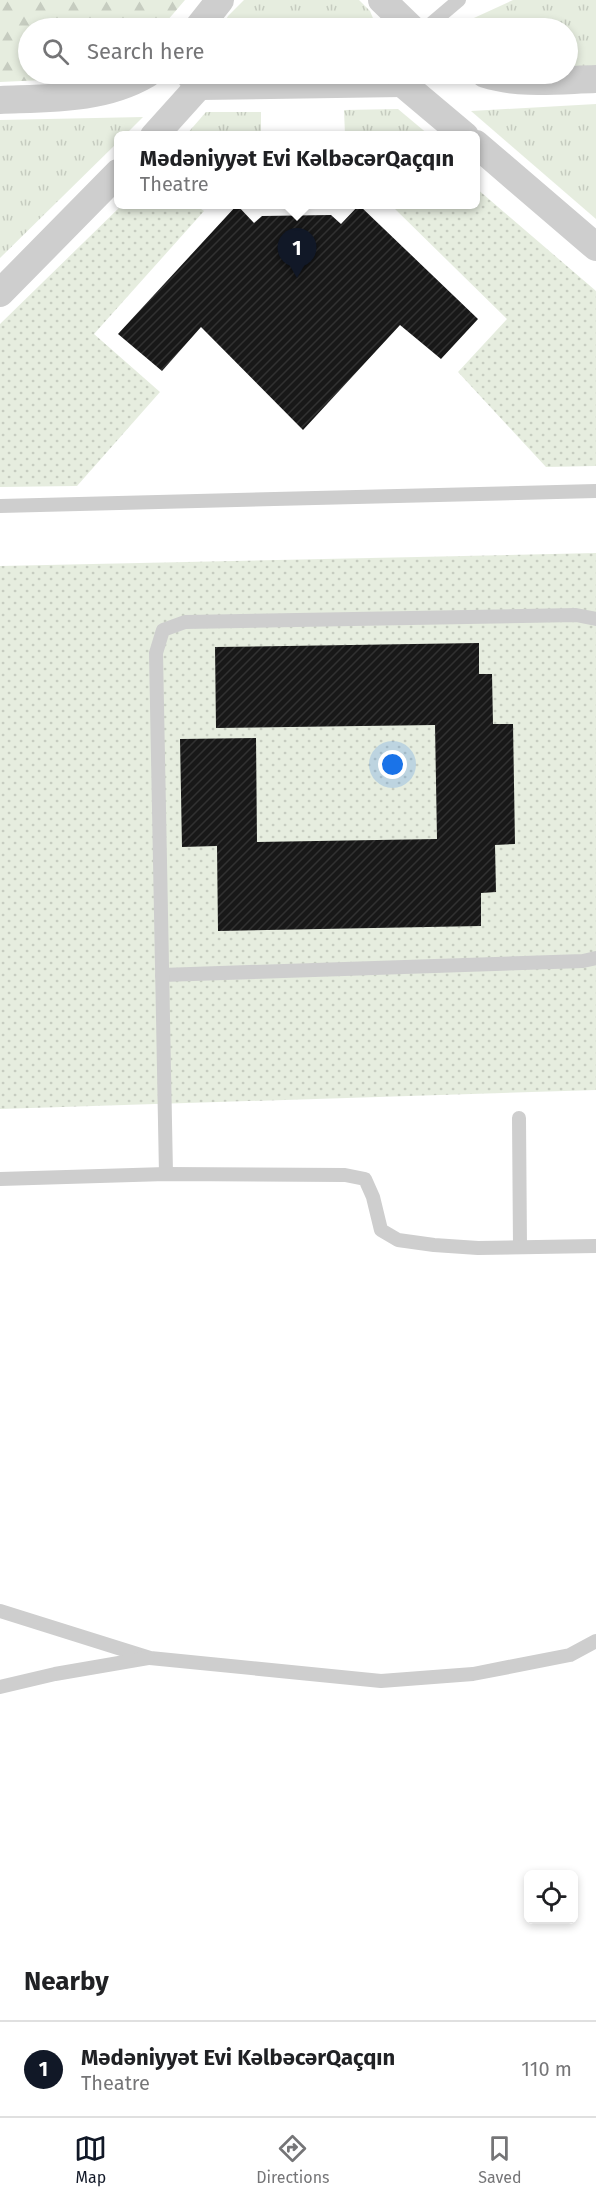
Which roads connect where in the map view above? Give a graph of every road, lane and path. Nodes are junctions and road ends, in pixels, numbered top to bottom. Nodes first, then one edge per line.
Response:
1 (220, 0) edge
2 (382, 0) edge
3 (459, 0) edge
4 (206, 18) edge
5 (401, 18) edge
6 (438, 18) edge
7 (578, 79) edge
8 (596, 79) edge
9 (127, 84) edge
10 (191, 84) edge
11 (410, 84) edge
12 (0, 100) edge
13 (157, 131) edge
14 (461, 131) edge
15 (480, 147) edge
16 (114, 176) edge
17 (596, 248) edge
18 (0, 293) edge
19 (596, 491) edge
20 (0, 506) edge
21 (596, 619) edge
22 (596, 958) edge
23 (162, 975) junction
24 (519, 1118) dead end
25 (166, 1174) junction
26 (0, 1179) edge
27 (596, 1246) edge
28 (520, 1247) junction
29 (0, 1611) edge
30 (596, 1641) edge
31 (596, 1652) edge
32 (570, 1655) junction
33 (150, 1658) junction
34 (0, 1687) edge

1 - 4 street
2 - 5 street
3 - 6 lane
7 - 8 street
9 - 12 street
10 - 13 street
11 - 14 street
15 - 17 street
16 - 18 street
19 - 20 lane
21 - 23 lane
22 - 23 lane
23 - 25 lane
24 - 28 lane
25 - 26 lane
25 - 28 lane
27 - 28 lane
29 - 33 lane
30 - 32 lane
31 - 32 lane
32 - 33 lane
33 - 34 lane

